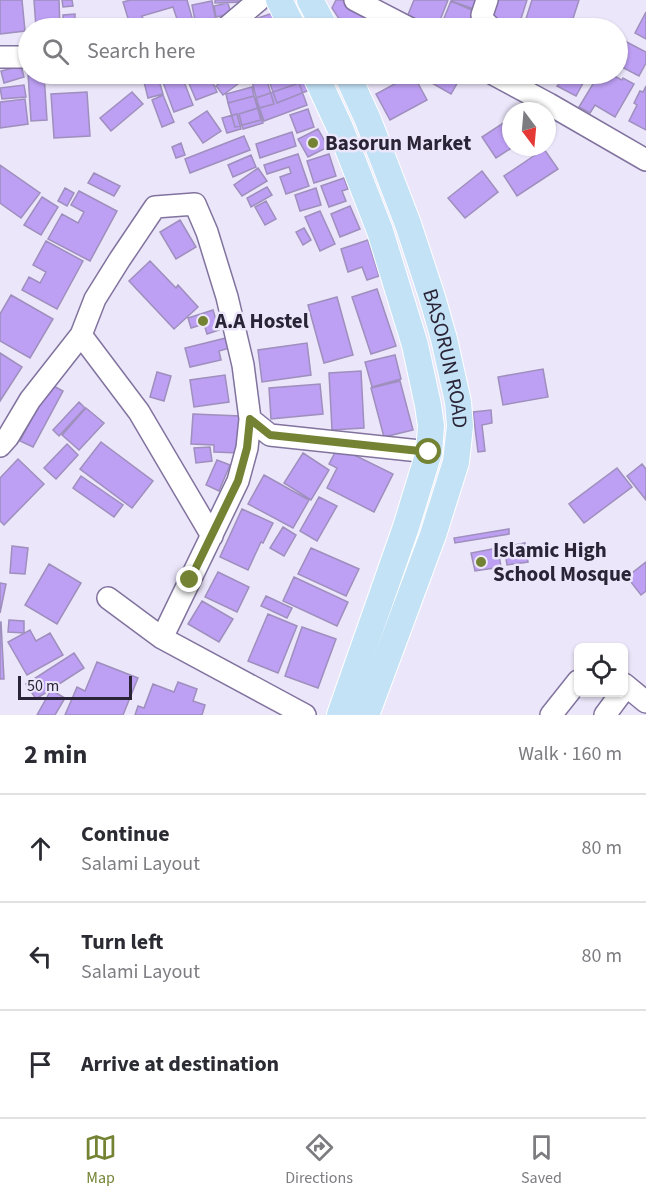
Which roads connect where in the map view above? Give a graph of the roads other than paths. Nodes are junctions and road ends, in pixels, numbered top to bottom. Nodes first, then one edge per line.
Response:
1 (259, 0) edge
2 (279, 0) edge
3 (310, 0) edge
4 (355, 0) edge
5 (488, 0) edge
6 (238, 18) edge
7 (288, 18) edge
8 (320, 18) edge
9 (390, 18) edge
10 (483, 18) edge
11 (0, 57) edge
12 (18, 57) edge
13 (320, 84) edge
14 (352, 84) edge
15 (513, 84) edge
16 (646, 160) edge
17 (81, 335) junction
18 (250, 419) junction
19 (0, 446) edge
20 (429, 452) junction
21 (406, 527) junction
22 (433, 535) junction
23 (212, 536) junction
24 (108, 597) dead end
25 (162, 638) junction
26 (574, 687) edge
27 (628, 691) edge
28 (618, 697) edge
29 (646, 702) edge
30 (305, 715) edge
31 (340, 715) edge
32 (366, 715) edge
33 (551, 715) edge
34 (605, 715) edge
35 (636, 715) edge

1 - 6 street
2 - 7 main road
3 - 8 main road
4 - 9 street
5 - 10 street
11 - 12 street
13 - 20 main road, BASORUN ROAD
14 - 22 main road, BASORUN ROAD
15 - 16 street
17 - 18 street
17 - 19 street
17 - 23 street
18 - 20 street
18 - 23 street
20 - 21 main road, BASORUN ROAD
21 - 22 main road
21 - 31 main road, BASORUN ROAD
22 - 32 main road, BASORUN ROAD
23 - 25 street
24 - 25 street
25 - 30 street
26 - 33 street
27 - 29 street
28 - 34 street
29 - 35 street

